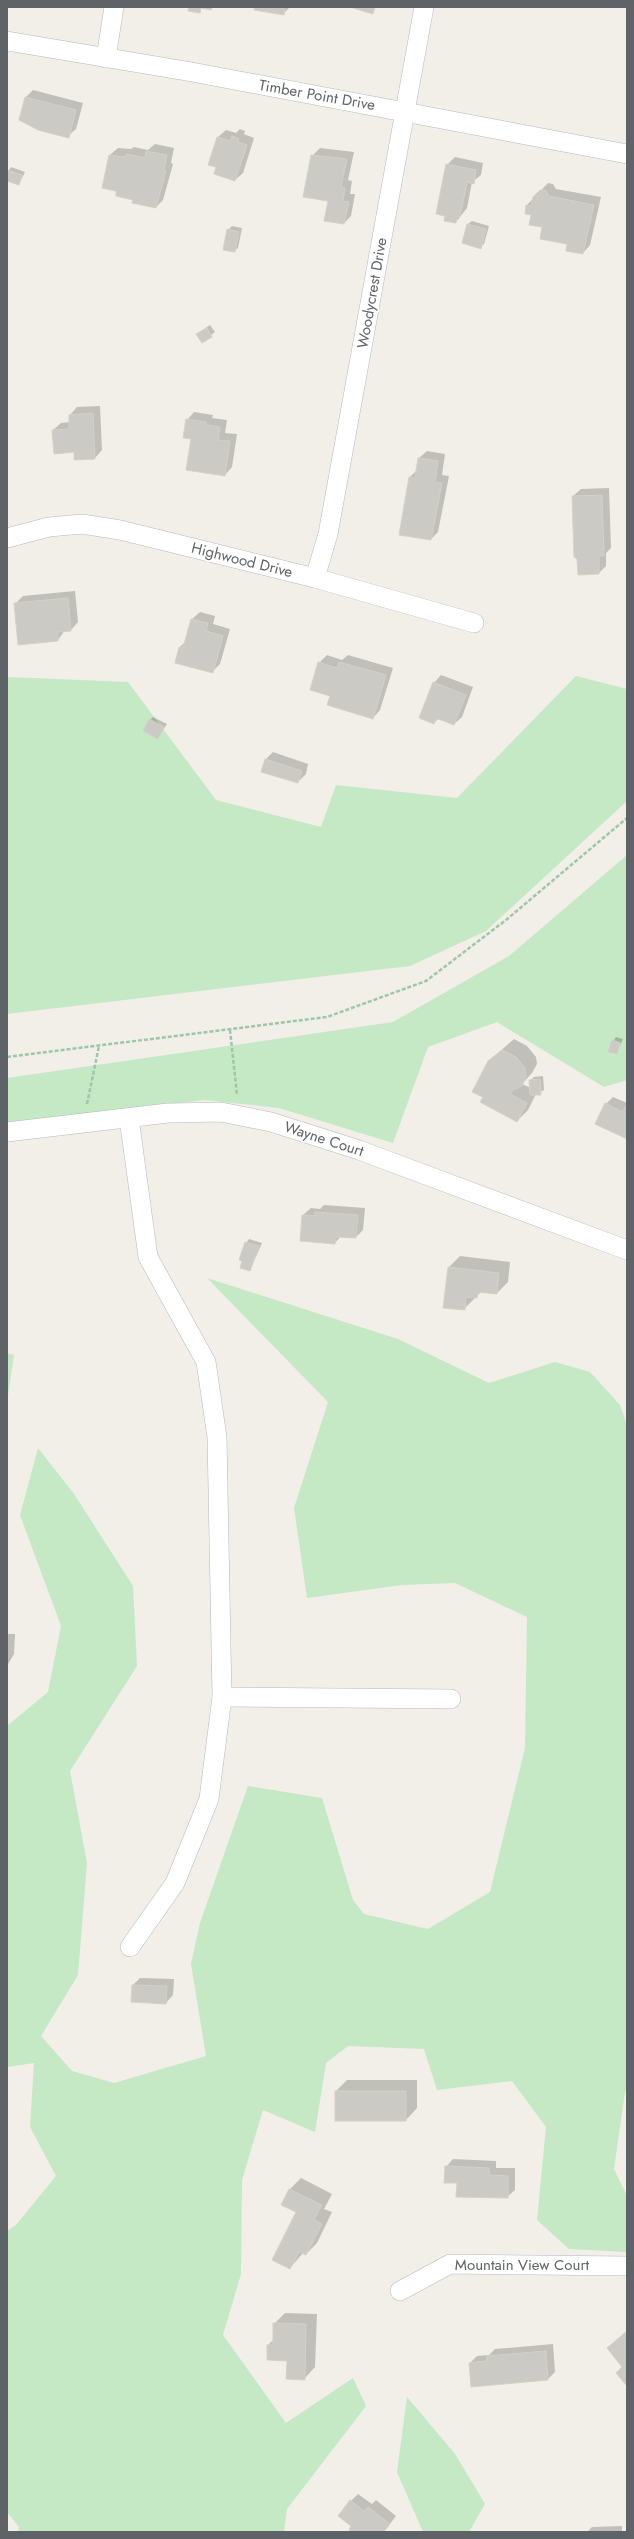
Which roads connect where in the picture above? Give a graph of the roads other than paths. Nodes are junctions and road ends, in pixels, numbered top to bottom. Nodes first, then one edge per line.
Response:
1 (114, 7) edge
2 (424, 7) edge
3 (7, 41) edge
4 (106, 58) junction
5 (405, 111) junction
6 (627, 154) edge
7 (7, 538) edge
8 (315, 578) junction
9 (474, 623) dead end
10 (129, 1118) junction
11 (7, 1132) edge
12 (627, 1250) edge
13 (222, 1697) junction
14 (451, 1699) dead end
15 (130, 1947) dead end
16 (627, 2266) edge
17 (400, 2291) dead end

1 - 4 street
2 - 5 street, Woodycrest Drive
3 - 4 street, Timber Point Drive
4 - 5 street, Timber Point Drive
5 - 6 street, Timber Point Drive
5 - 8 street, Woodycrest Drive
7 - 8 street, Highwood Drive
8 - 9 street, Highwood Drive
10 - 11 street, Wayne Court
10 - 12 street, Wayne Court
10 - 13 street
13 - 14 street
13 - 15 street
16 - 17 street, Mountain View Court

